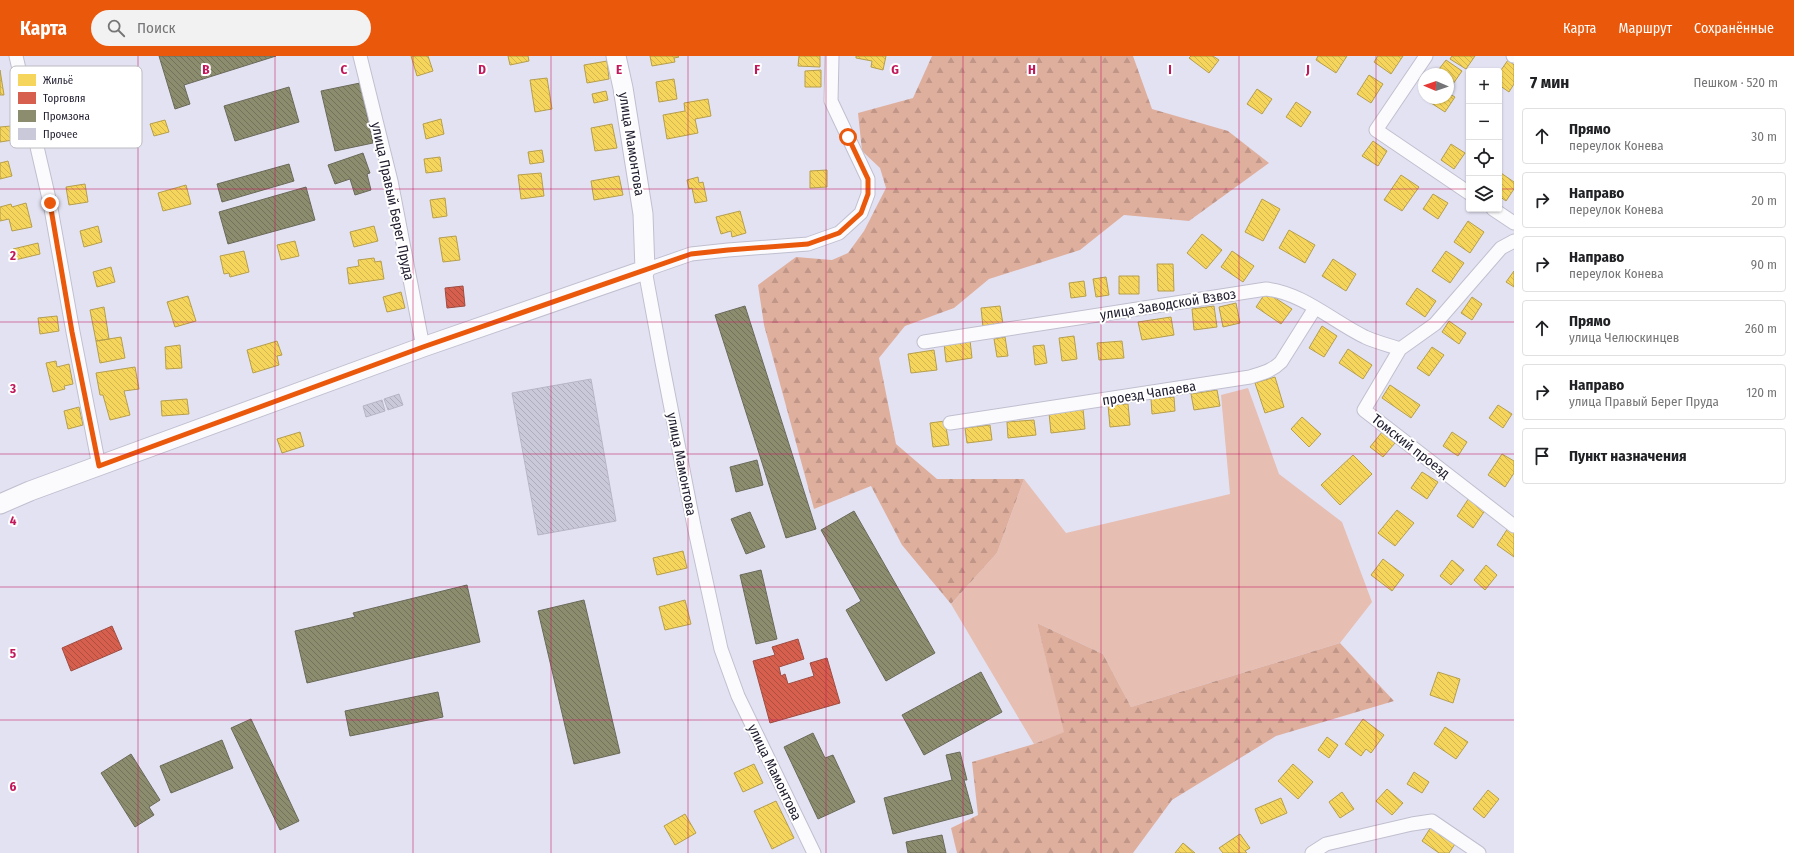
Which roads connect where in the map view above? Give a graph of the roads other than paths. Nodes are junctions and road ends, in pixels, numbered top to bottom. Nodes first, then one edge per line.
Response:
1 (16, 56) edge
2 (360, 56) edge
3 (616, 56) edge
4 (832, 56) edge
5 (1426, 56) edge
6 (18, 66) edge
7 (37, 148) edge
8 (1466, 191) edge
9 (1498, 212) edge
10 (1514, 223) edge
11 (1514, 241) edge
12 (645, 270) junction
13 (1315, 308) junction
14 (924, 342) dead end
15 (423, 347) junction
16 (1400, 349) junction
17 (950, 423) dead end
18 (99, 466) junction
19 (0, 504) edge
20 (1514, 526) edge
21 (814, 853) edge
22 (1312, 853) edge
23 (1479, 853) edge

1 - 6 street
2 - 15 street, улица Правый Берег Пруда
3 - 12 main road, улица Мамонтова
4 - 12 street
5 - 8 street
7 - 18 street
9 - 10 street
11 - 16 street
12 - 15 main road
12 - 21 street, улица Мамонтова
13 - 14 street, улица Заводской Взвоз
13 - 16 street, улица Заводской Взвоз
13 - 17 street, проезд Чапаева
15 - 18 main road
16 - 20 street, Томский проезд
18 - 19 main road
22 - 23 street

